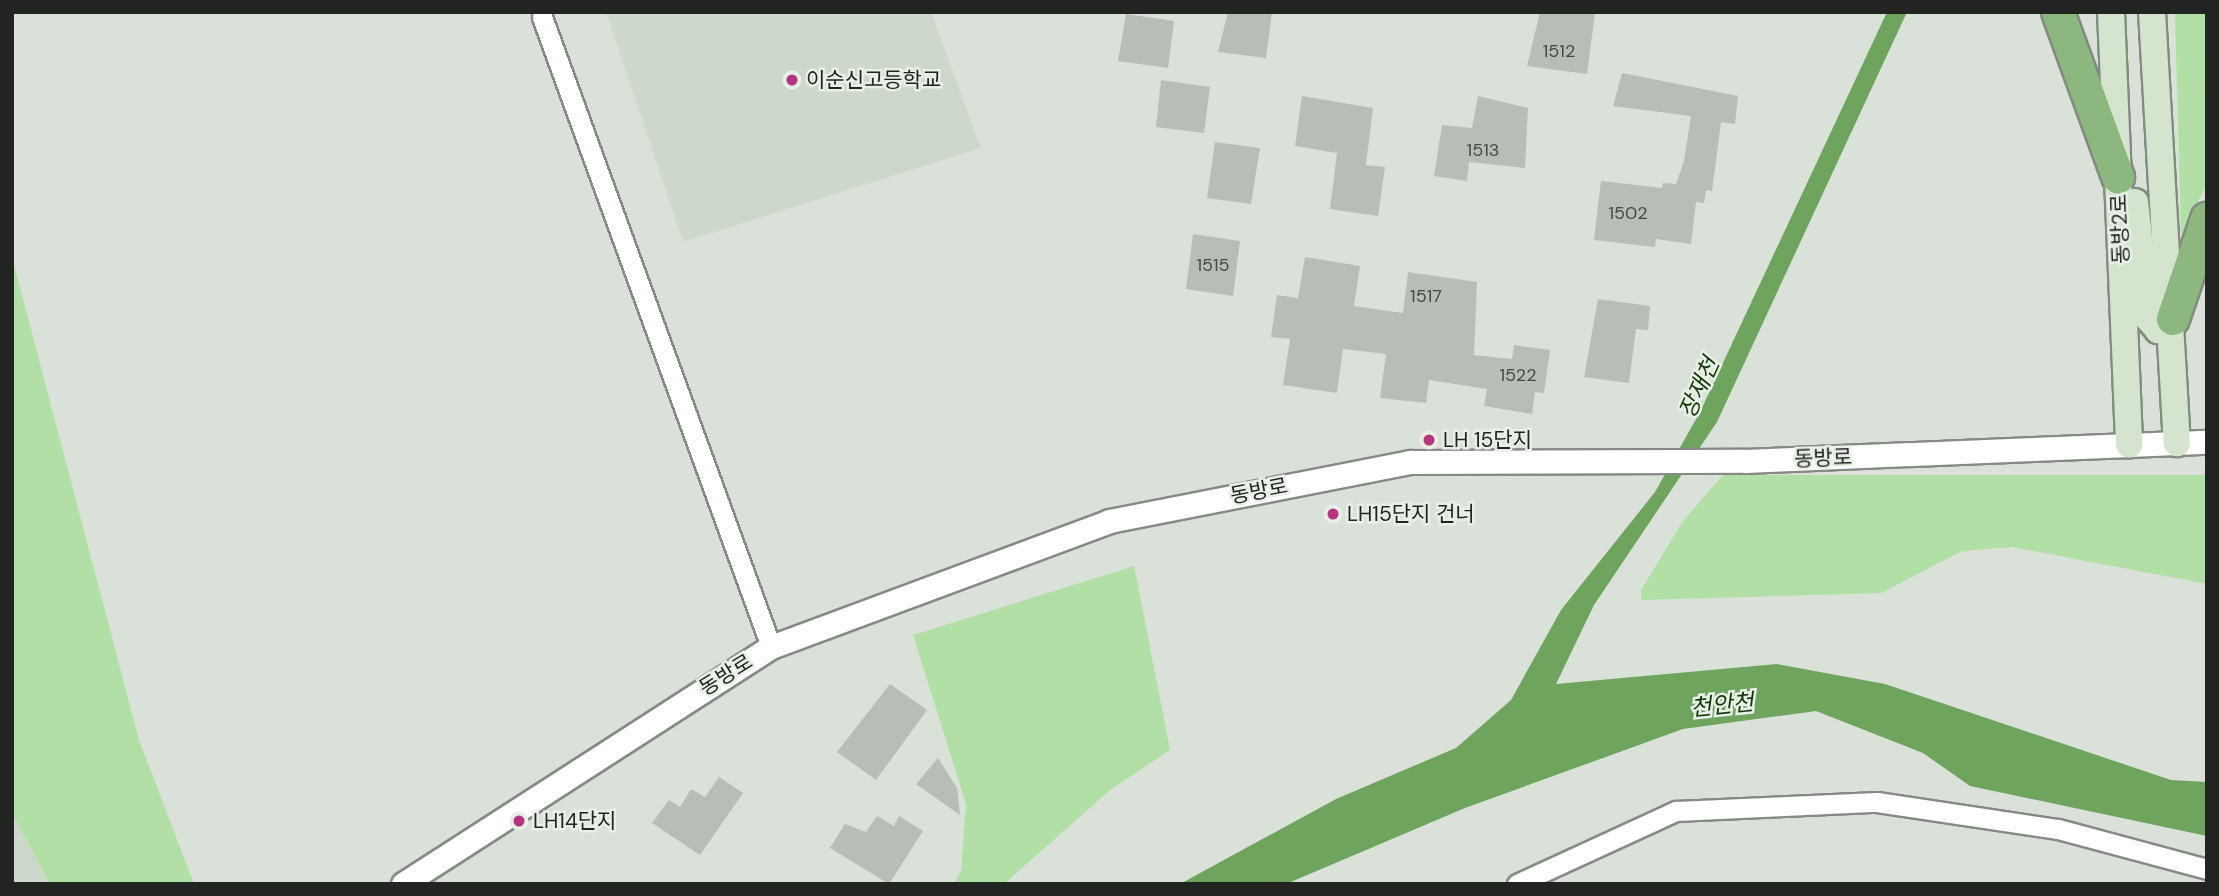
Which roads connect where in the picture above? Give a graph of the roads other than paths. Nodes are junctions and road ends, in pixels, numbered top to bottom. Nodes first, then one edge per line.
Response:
1 (2058, 12) edge
2 (2111, 12) edge
3 (2152, 12) edge
4 (542, 17) dead end
5 (2116, 129) junction
6 (2118, 177) junction
7 (2207, 219) edge
8 (2173, 319) junction
9 (2207, 442) edge
10 (2177, 443) junction
11 (2129, 445) junction
12 (771, 647) junction
13 (2207, 869) edge
14 (403, 884) edge
15 (1517, 884) edge

1 - 6 highway
2 - 5 main road, 동방2로
3 - 8 main road
4 - 12 street
5 - 6 main road, 동방2로
5 - 8 main road
6 - 11 main road, 동방2로
7 - 8 highway
8 - 10 main road
9 - 10 street, 동방로
10 - 11 street, 동방로
11 - 12 street, 동방로
12 - 14 street, 동방로
13 - 15 street

